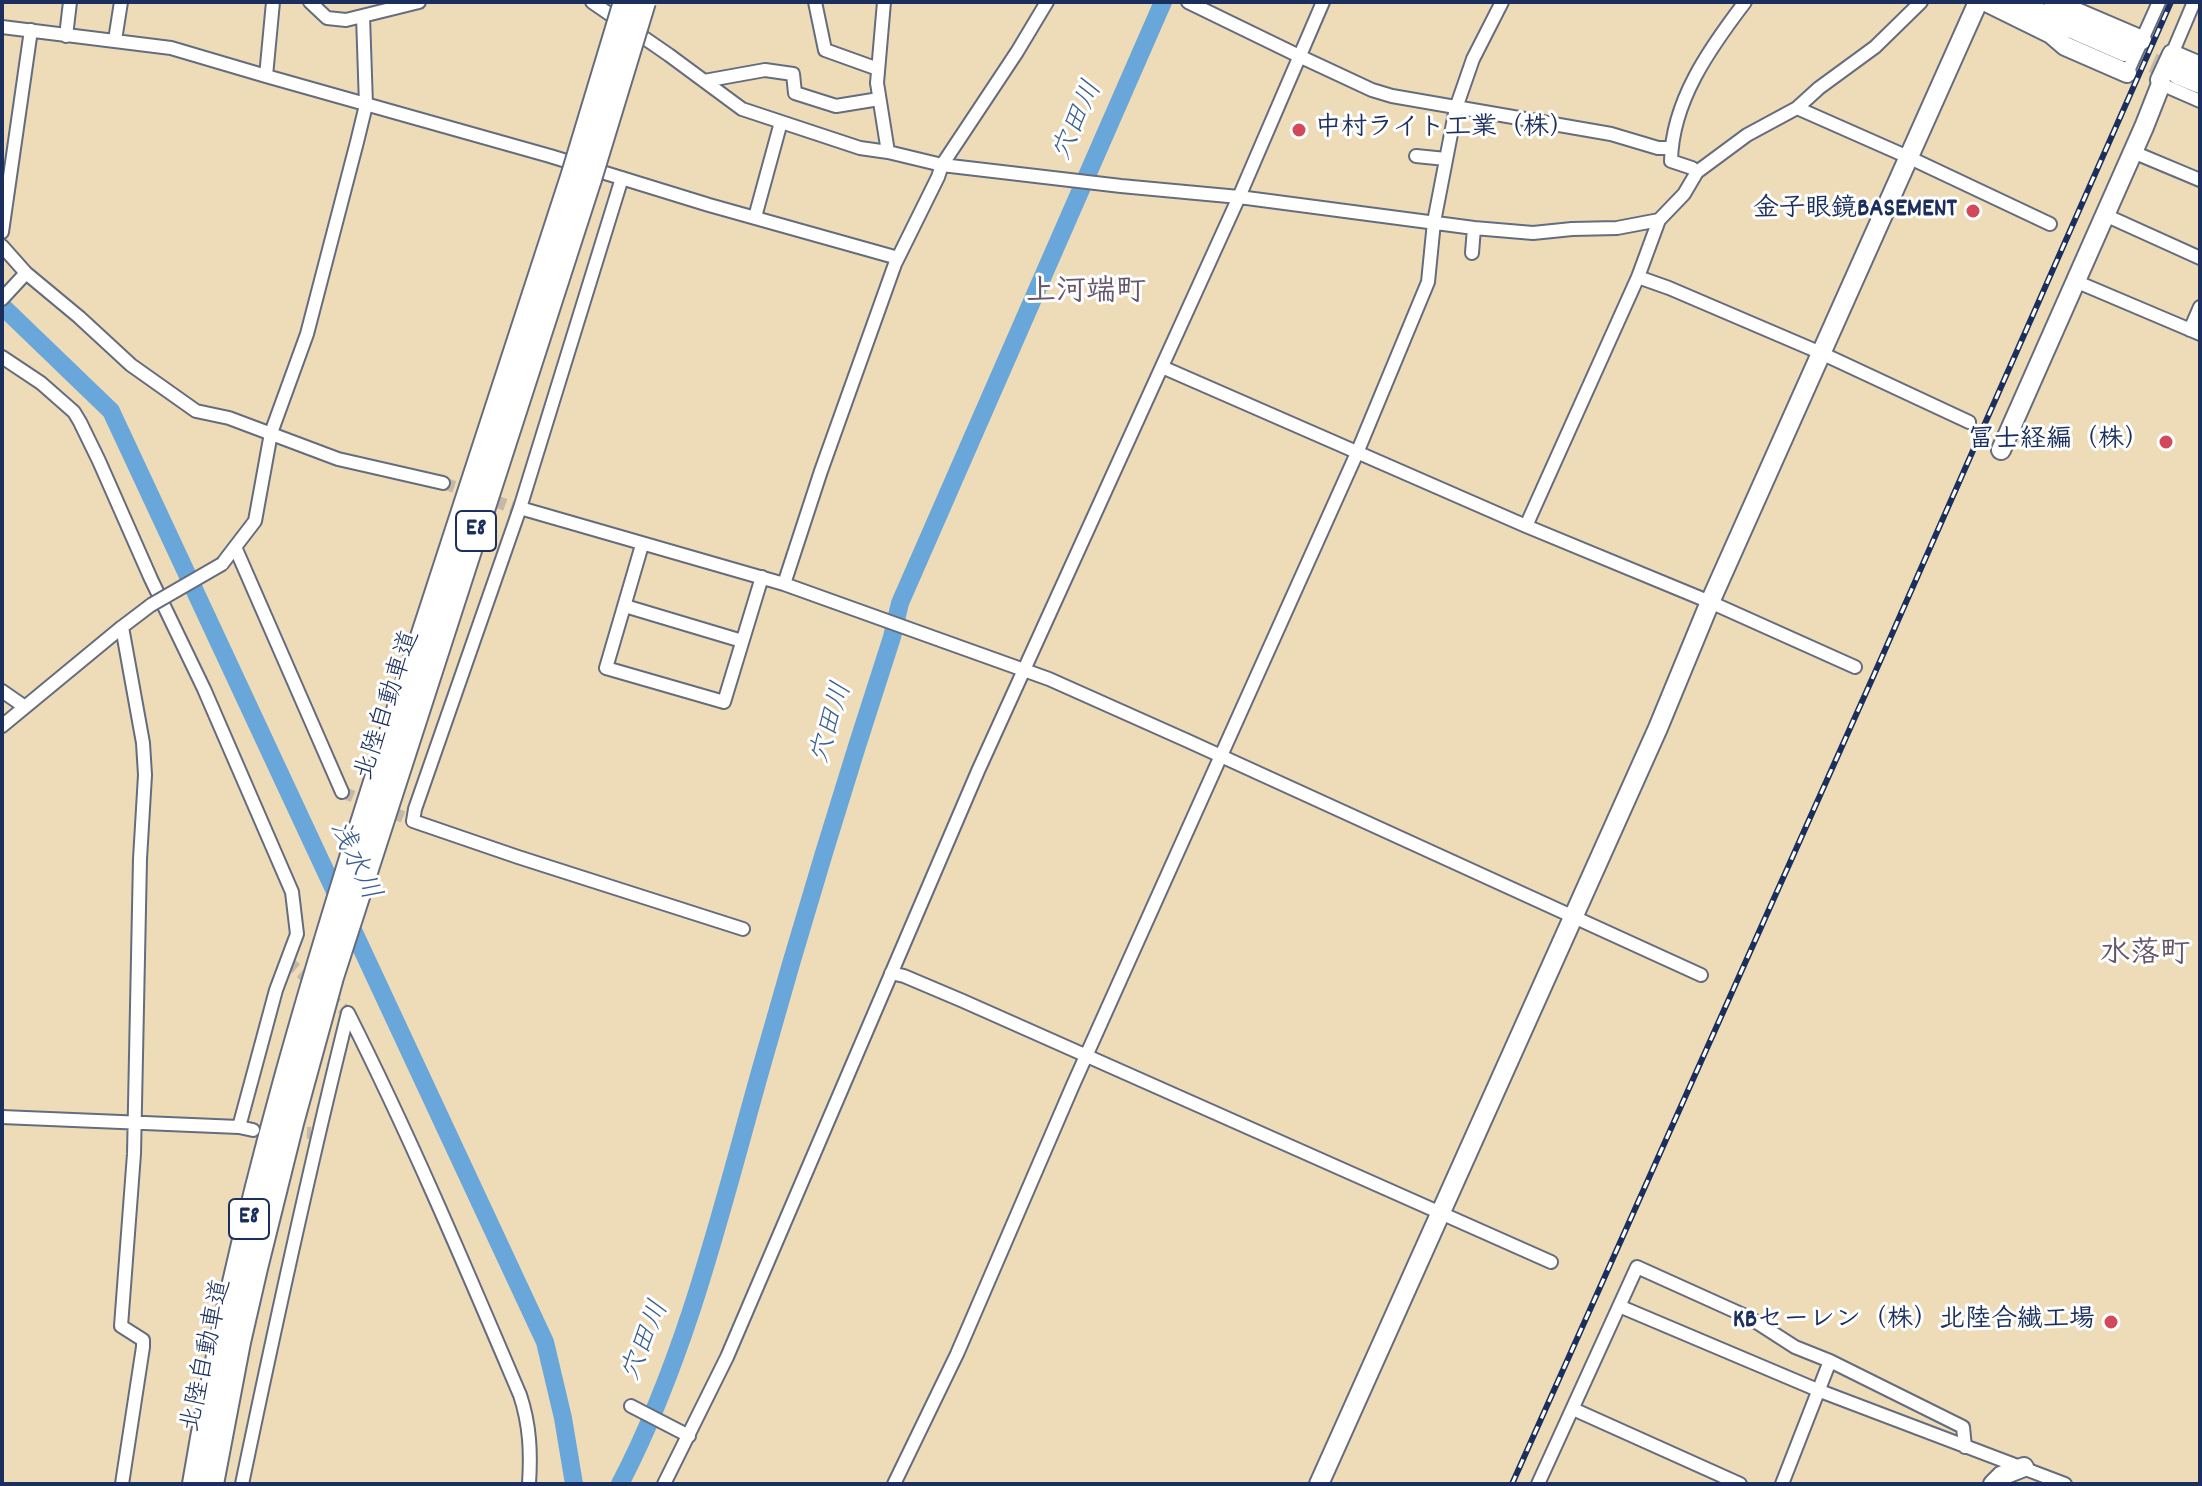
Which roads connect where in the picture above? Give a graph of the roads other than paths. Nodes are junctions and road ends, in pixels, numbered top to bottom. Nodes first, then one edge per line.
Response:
1 (70, 2) edge
2 (121, 2) edge
3 (273, 2) edge
4 (310, 2) edge
5 (419, 2) edge
6 (592, 2) edge
7 (625, 2) edge
8 (644, 2) edge
9 (815, 2) edge
10 (884, 2) edge
11 (1047, 2) edge
12 (1323, 2) edge
13 (1502, 2) edge
14 (1745, 2) edge
15 (1921, 2) edge
16 (1978, 2) edge
17 (1986, 2) edge
18 (2013, 2) edge
19 (2053, 2) edge
20 (2159, 2) edge
21 (2194, 2) edge
22 (1192, 4) edge
23 (363, 16) junction
24 (2, 27) edge
25 (31, 30) junction
26 (66, 36) junction
27 (115, 40) junction
28 (2133, 45) junction
29 (1299, 56) junction
30 (2200, 66) edge
31 (878, 69) junction
32 (2170, 70) junction
33 (2127, 73) joint
34 (266, 76) junction
35 (704, 81) junction
36 (2200, 83) edge
37 (879, 99) junction
38 (2200, 101) edge
39 (366, 105) junction
40 (1456, 108) junction
41 (1797, 108) junction
42 (781, 122) junction
43 (1671, 148) junction
44 (888, 152) junction
45 (2133, 152) junction
46 (1416, 156) dead end
47 (1908, 157) junction
48 (1446, 159) junction
49 (942, 165) junction
50 (1697, 172) junction
51 (582, 177) junction
52 (622, 178) junction
53 (2200, 180) edge
54 (1239, 197) junction
55 (2105, 215) junction
56 (755, 217) junction
57 (1659, 220) junction
58 (1434, 222) junction
59 (2050, 224) dead end
60 (1474, 228) junction
61 (2, 232) edge
62 (2, 246) edge
63 (1472, 253) dead end
64 (898, 258) junction
65 (2200, 258) edge
66 (23, 277) junction
67 (1638, 277) junction
68 (2075, 281) junction
69 (2, 299) edge
70 (2200, 307) edge
71 (2195, 332) edge
72 (1821, 353) junction
73 (2, 357) edge
74 (1162, 367) junction
75 (1969, 422) dead end
76 (271, 433) junction
77 (2001, 450) dead end
78 (1357, 453) junction
79 (443, 483) tunnel mouth
80 (526, 511) junction
81 (1526, 526) junction
82 (642, 545) junction
83 (235, 547) junction
84 (762, 577) junction
85 (784, 584) junction
86 (1710, 602) junction
87 (625, 606) junction
88 (122, 627) junction
89 (742, 641) junction
90 (1855, 667) dead end
91 (1024, 671) junction
92 (2, 691) edge
93 (25, 707) junction
94 (2, 726) edge
95 (1221, 756) junction
96 (342, 792) tunnel mouth
97 (1572, 917) junction
98 (743, 929) dead end
99 (891, 973) junction
100 (1701, 975) dead end
101 (1087, 1056) junction
102 (2, 1117) edge
103 (134, 1124) junction
104 (239, 1127) junction
105 (253, 1130) tunnel mouth
106 (1439, 1213) junction
107 (1551, 1262) dead end
108 (1619, 1306) junction
109 (1830, 1361) junction
110 (1820, 1391) junction
111 (631, 1406) dead end
112 (1573, 1409) junction
113 (687, 1435) junction
114 (1965, 1447) junction
115 (2024, 1467) junction
116 (122, 1484) edge
117 (194, 1484) edge
118 (212, 1484) edge
119 (242, 1484) edge
120 (529, 1484) edge
121 (664, 1484) edge
122 (894, 1484) edge
123 (1319, 1484) edge
124 (1538, 1484) edge
125 (1740, 1484) edge
126 (1782, 1484) edge
127 (1993, 1484) edge
128 (2065, 1484) edge

1 - 26 street
2 - 27 street
3 - 34 street
4 - 23 street
5 - 23 street
6 - 35 street
7 - 51 highway, 北陸自動車道 / E8, bridge
8 - 51 highway, 北陸自動車道 / E8, bridge
9 - 31 street
10 - 31 street
11 - 49 street
12 - 29 street
13 - 40 street
14 - 43 street
15 - 41 street
16 - 47 street
17 - 33 street
18 - 28 main road
19 - 28 street
20 - 28 street
21 - 32 street
22 - 29 street
23 - 39 street
24 - 25 street
25 - 26 street
25 - 61 street
26 - 27 street
27 - 34 street
28 - 33 street
29 - 40 street
29 - 54 street
30 - 32 street
31 - 37 street
32 - 36 main road
32 - 38 street
32 - 45 street
34 - 39 street
35 - 37 street
35 - 42 street
37 - 44 street
39 - 52 street
39 - 76 street
40 - 43 street
40 - 48 street
41 - 47 street
41 - 50 street
42 - 44 street
42 - 56 street
43 - 50 street
44 - 49 street
45 - 53 street
45 - 55 street
46 - 48 street
47 - 59 street
47 - 72 street
48 - 58 street
49 - 54 street
49 - 64 street
50 - 57 street
51 - 117 highway, 北陸自動車道 / E8
51 - 118 highway, 北陸自動車道 / E8
52 - 56 street
52 - 80 street
54 - 58 street
54 - 74 street
55 - 65 street
55 - 68 street
56 - 64 street
57 - 60 street
57 - 67 street
58 - 60 street
58 - 78 street
60 - 63 street
62 - 66 street
64 - 85 street
66 - 69 street
66 - 76 street
67 - 72 street
67 - 81 street
68 - 71 street
68 - 77 street
70 - 71 street
72 - 75 street
72 - 86 street
73 - 104 street
74 - 78 street
74 - 91 street
76 - 79 street
76 - 83 street
78 - 81 street
78 - 95 street
80 - 82 street
80 - 98 street
81 - 86 street
82 - 84 street
82 - 87 street
83 - 88 street, bridge
83 - 96 street
84 - 85 street
84 - 89 street
85 - 91 street
86 - 90 street
86 - 97 street
87 - 89 street
87 - 89 street
88 - 93 street
88 - 103 street
91 - 95 street
91 - 99 street
92 - 93 street
93 - 94 street
95 - 97 street
95 - 101 street
97 - 100 street
97 - 106 street
99 - 101 street
99 - 113 street
101 - 106 street
101 - 122 street
102 - 103 street
103 - 104 street
103 - 116 street
104 - 105 street
106 - 107 street
106 - 123 street
108 - 109 street
108 - 110 street
108 - 112 street
109 - 110 street
109 - 114 street
110 - 114 street
110 - 126 street
111 - 113 street
112 - 124 street
112 - 125 street
113 - 121 street
114 - 115 street
115 - 127 street
115 - 128 street
119 - 120 street

